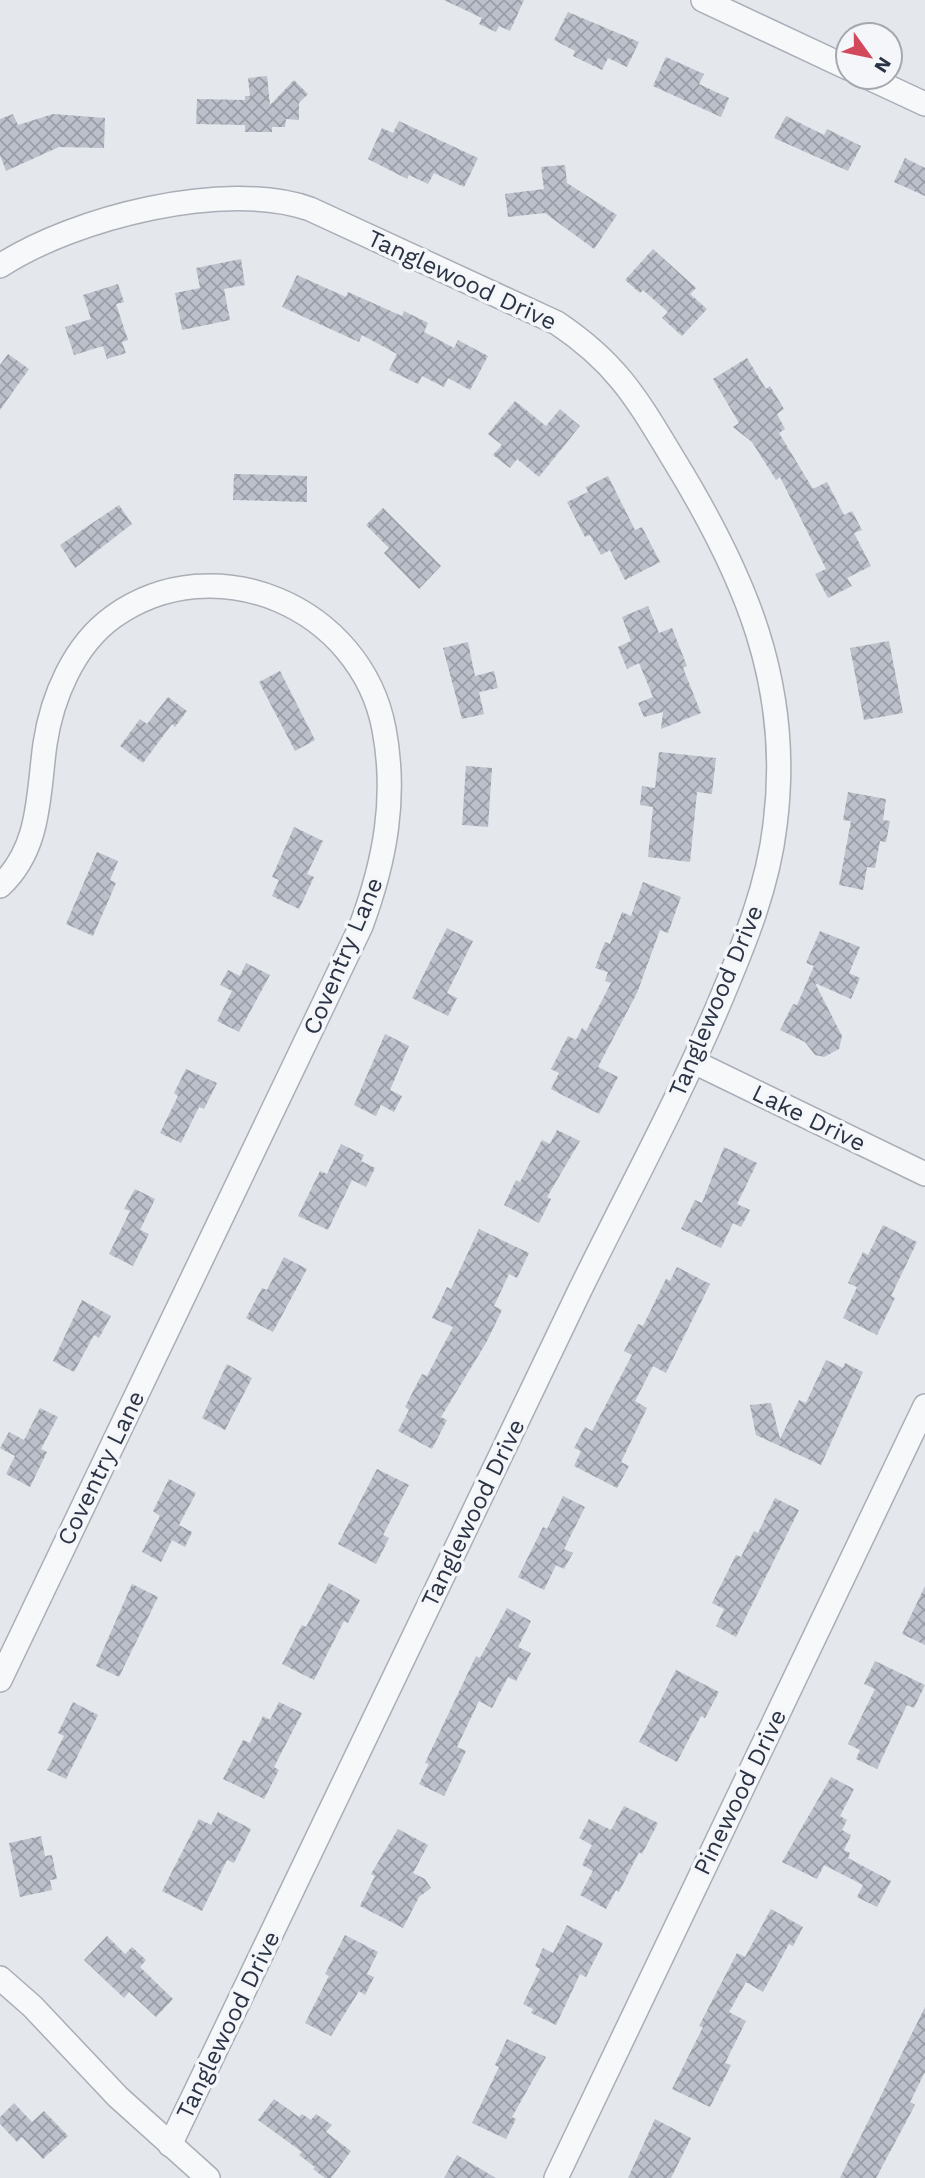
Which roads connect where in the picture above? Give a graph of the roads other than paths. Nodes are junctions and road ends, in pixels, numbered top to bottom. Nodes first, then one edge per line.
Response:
1 (702, 0) edge
2 (834, 61) edge
3 (897, 91) edge
4 (925, 104) edge
5 (0, 266) edge
6 (0, 886) edge
7 (694, 1062) junction
8 (925, 1174) edge
9 (925, 1406) edge
10 (0, 1680) edge
11 (0, 1978) edge
12 (170, 2145) junction
13 (208, 2178) edge
14 (556, 2178) edge

1 - 2 street
3 - 4 street
5 - 7 street, Tanglewood Drive
6 - 10 street, Coventry Lane
7 - 8 street, Lake Drive
7 - 12 street, Tanglewood Drive
9 - 14 street, Pinewood Drive
11 - 12 street
12 - 13 street

